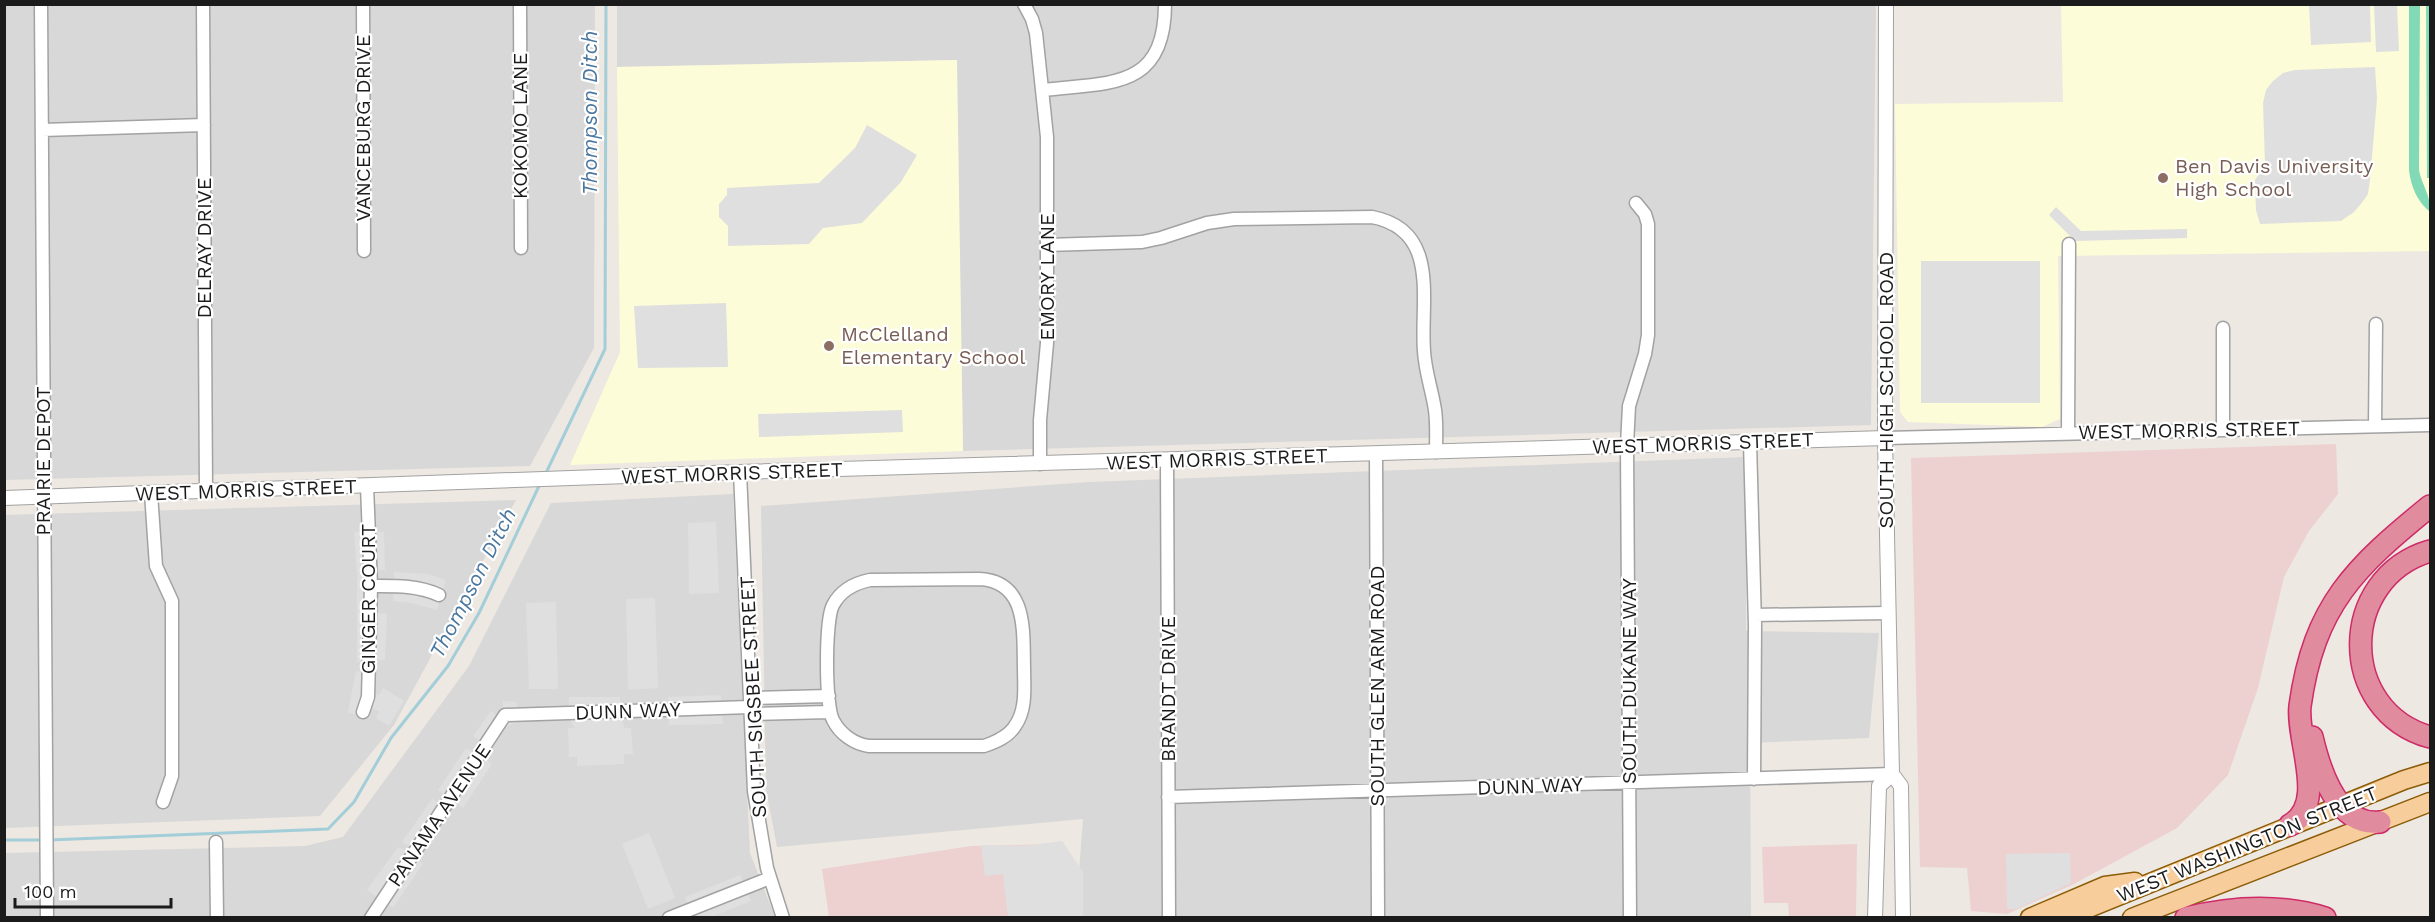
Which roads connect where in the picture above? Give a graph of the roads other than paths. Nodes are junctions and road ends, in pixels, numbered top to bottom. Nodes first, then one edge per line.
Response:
1 (41, 4) edge
2 (203, 4) edge
3 (363, 4) edge
4 (520, 4) edge
5 (1024, 4) edge
6 (1165, 4) edge
7 (1886, 4) edge
8 (1043, 90) junction
9 (204, 124) junction
10 (42, 130) junction
11 (1636, 203) dead end
12 (1047, 244) junction
13 (2069, 244) dead end
14 (521, 248) dead end
15 (364, 252) dead end
16 (2376, 324) dead end
17 (2223, 328) dead end
18 (2430, 425) edge
19 (2375, 426) junction
20 (2223, 430) junction
21 (2068, 433) junction
22 (1885, 438) junction
23 (1750, 442) junction
24 (1627, 445) junction
25 (1436, 452) junction
26 (1376, 454) junction
27 (1167, 460) junction
28 (1040, 464) junction
29 (740, 472) junction
30 (367, 486) junction
31 (206, 491) junction
32 (151, 493) junction
33 (43, 497) junction
34 (4, 498) edge
35 (2430, 506) edge
36 (2430, 551) edge
37 (371, 586) junction
38 (439, 595) dead end
39 (1888, 613) junction
40 (1755, 615) junction
41 (2305, 686) junction
42 (829, 696) junction
43 (750, 706) junction
44 (363, 712) dead end
45 (829, 712) junction
46 (505, 715) joint
47 (2430, 737) edge
48 (2430, 772) edge
49 (1892, 774) junction
50 (1754, 779) junction
51 (1629, 783) junction
52 (1378, 790) junction
53 (1168, 796) junction
54 (164, 802) dead end
55 (2430, 802) edge
56 (2340, 806) junction
57 (2380, 822) junction
58 (2290, 825) junction
59 (216, 842) dead end
60 (770, 878) junction
61 (2163, 878) junction
62 (372, 916) edge
63 (47, 918) edge
64 (218, 918) edge
65 (669, 918) edge
66 (783, 918) edge
67 (1169, 918) edge
68 (1378, 918) edge
69 (1630, 918) edge
70 (1875, 918) edge
71 (1903, 918) edge
72 (2030, 918) edge
73 (2064, 918) edge
74 (2132, 918) edge
75 (2186, 918) edge
76 (2325, 918) edge

1 - 10 street, PRAIRIE DEPOT
2 - 9 street, DELRAY DRIVE
3 - 15 street, VANCEBURG DRIVE
4 - 14 street, KOKOMO LANE
5 - 8 street, EMORY LANE
6 - 8 street
7 - 22 street, SOUTH HIGH SCHOOL ROAD
8 - 12 street, EMORY LANE
9 - 10 street
9 - 31 street, DELRAY DRIVE
10 - 33 street, PRAIRIE DEPOT
11 - 24 street, SOUTH DUKANE WAY
12 - 25 street
12 - 28 street, EMORY LANE
13 - 21 street
16 - 19 street
17 - 20 street
18 - 19 street, WEST MORRIS STREET
19 - 20 street, WEST MORRIS STREET
20 - 21 street, WEST MORRIS STREET
21 - 22 street, WEST MORRIS STREET
22 - 23 street, WEST MORRIS STREET
22 - 39 street, SOUTH HIGH SCHOOL ROAD
23 - 24 street, WEST MORRIS STREET
23 - 40 street
24 - 25 street, WEST MORRIS STREET
24 - 51 street, SOUTH DUKANE WAY
25 - 26 street, WEST MORRIS STREET
26 - 27 street, WEST MORRIS STREET
26 - 52 street, SOUTH GLEN ARM ROAD
27 - 28 street, WEST MORRIS STREET
27 - 53 street, BRANDT DRIVE
28 - 29 street, WEST MORRIS STREET
29 - 30 street, WEST MORRIS STREET
29 - 43 street, SOUTH SIGSBEE STREET
30 - 31 street, WEST MORRIS STREET
30 - 37 street, GINGER COURT
31 - 32 street, WEST MORRIS STREET
32 - 33 street, WEST MORRIS STREET
32 - 54 street
33 - 34 street, WEST MORRIS STREET
33 - 63 street, PRAIRIE DEPOT
35 - 41 highway
36 - 47 highway
37 - 38 street
37 - 44 street, GINGER COURT
39 - 40 street
39 - 49 street, SOUTH HIGH SCHOOL ROAD
40 - 50 street
41 - 56 highway
41 - 58 highway
42 - 43 street
42 - 45 street
42 - 45 street
43 - 45 street
43 - 46 street, DUNN WAY
43 - 60 street, SOUTH SIGSBEE STREET
46 - 62 street, PANAMA AVENUE
48 - 56 main road, WEST WASHINGTON STREET
49 - 50 street, DUNN WAY
49 - 70 street
49 - 71 street, SOUTH HIGH SCHOOL ROAD
50 - 51 street, DUNN WAY
51 - 52 street, DUNN WAY
51 - 69 street, SOUTH DUKANE WAY
52 - 53 street, DUNN WAY
52 - 68 street, SOUTH GLEN ARM ROAD
53 - 67 street, BRANDT DRIVE
55 - 57 main road, WEST WASHINGTON STREET
56 - 57 highway
56 - 58 main road, WEST WASHINGTON STREET
57 - 74 main road, WEST WASHINGTON STREET
58 - 61 main road, WEST WASHINGTON STREET
59 - 64 street
60 - 65 street
60 - 66 street, SOUTH SIGSBEE STREET
61 - 72 main road
61 - 73 main road, WEST WASHINGTON STREET
75 - 76 highway

